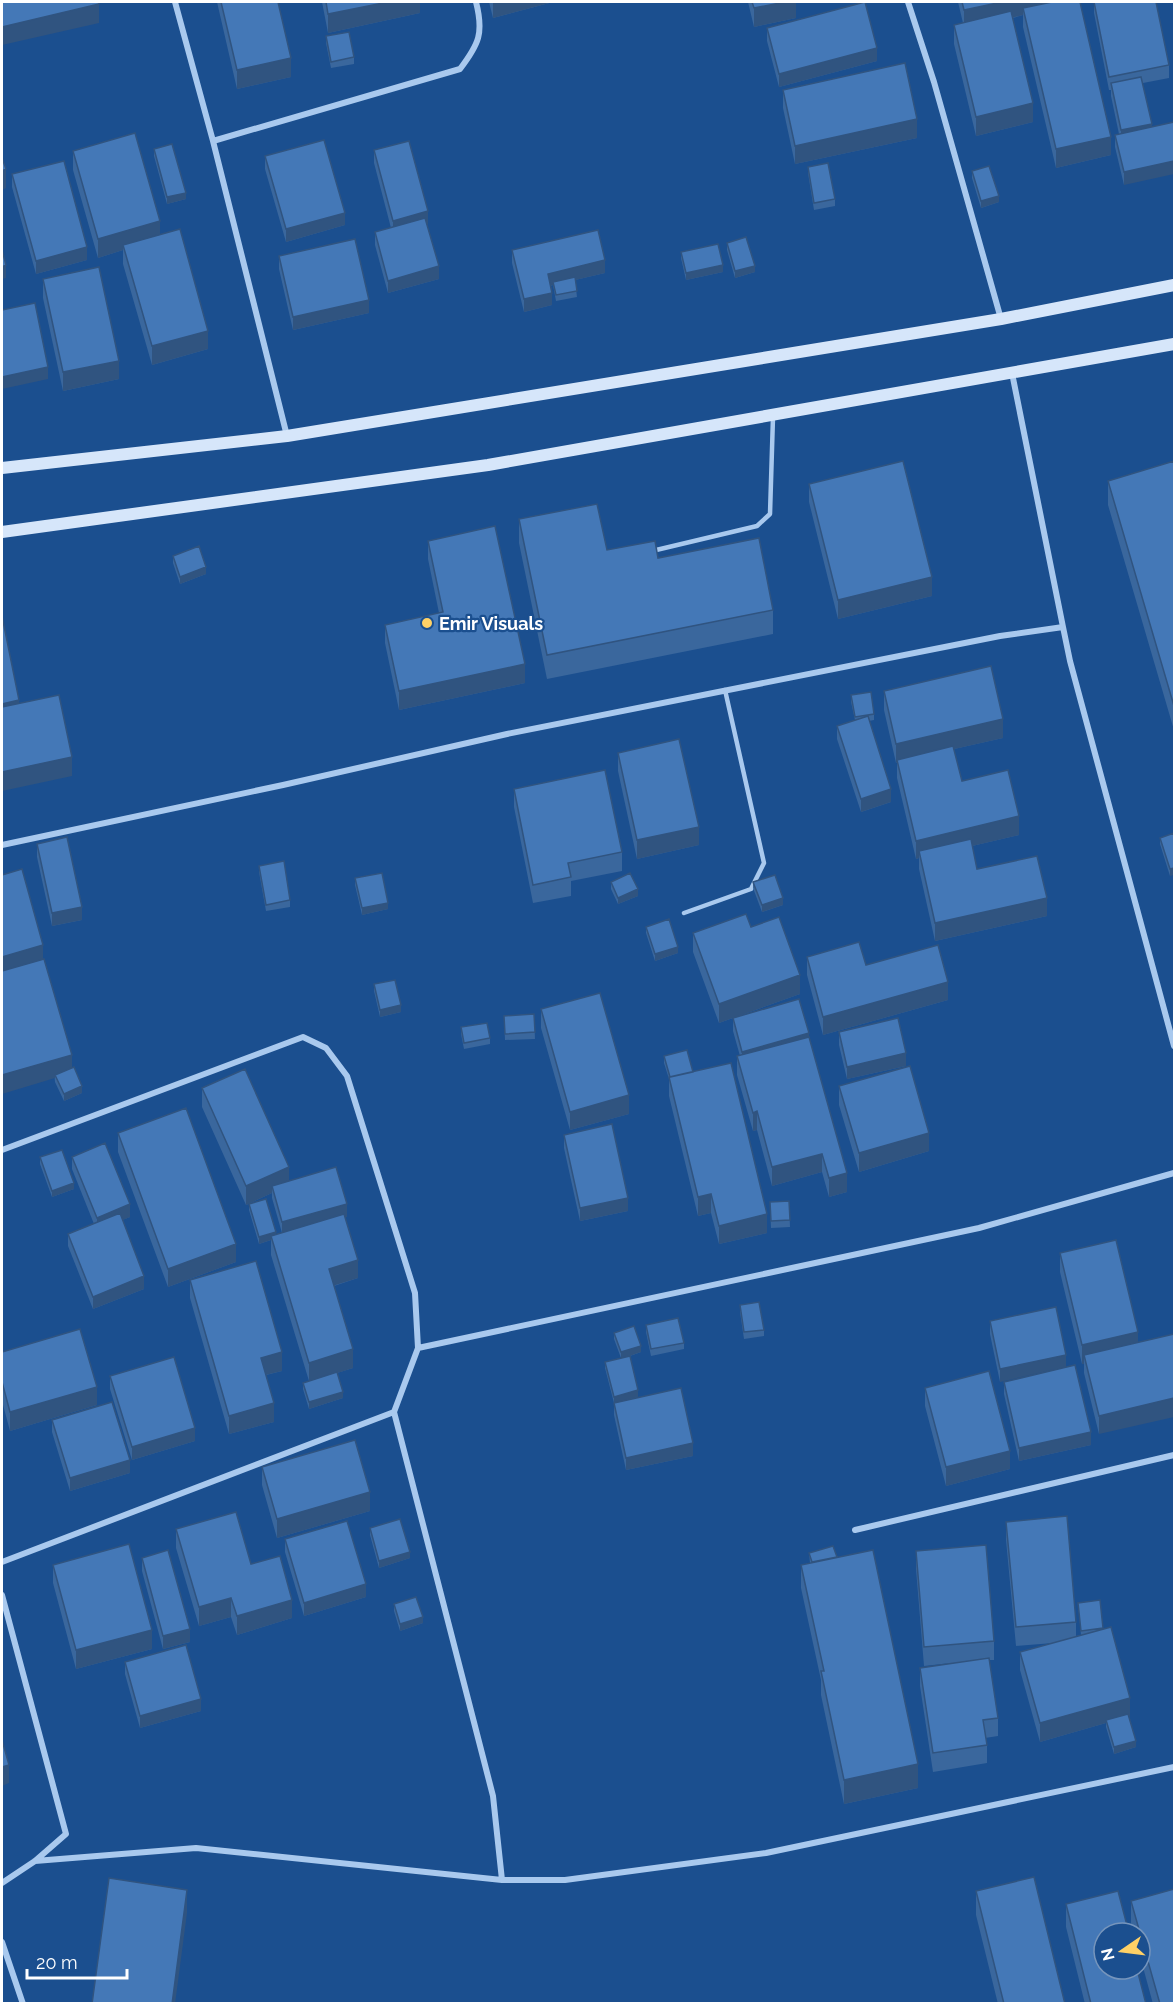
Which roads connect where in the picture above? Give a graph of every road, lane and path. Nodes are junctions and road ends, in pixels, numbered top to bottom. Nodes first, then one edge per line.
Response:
1 (175, 2) edge
2 (477, 2) edge
3 (908, 2) edge
4 (213, 141) junction
5 (1174, 285) edge
6 (1001, 319) junction
7 (1174, 344) edge
8 (1012, 373) junction
9 (774, 415) junction
10 (287, 436) junction
11 (2, 468) edge
12 (2, 532) edge
13 (649, 552) edge
14 (1063, 627) junction
15 (725, 690) junction
16 (2, 845) edge
17 (684, 913) dead end
18 (1174, 1046) edge
19 (2, 1150) edge
20 (1174, 1173) edge
21 (418, 1348) junction
22 (394, 1412) junction
23 (1174, 1455) edge
24 (855, 1530) dead end
25 (2, 1562) edge
26 (2, 1595) edge
27 (1174, 1767) edge
28 (35, 1861) junction
29 (502, 1880) junction
30 (2, 1883) edge
31 (2, 1942) edge
32 (24, 2004) edge

1 - 4 street
2 - 4 street
3 - 6 street
4 - 10 street
5 - 6 main road
6 - 10 main road
7 - 8 main road
8 - 9 main road
8 - 14 street
9 - 12 main road
9 - 13 lane
10 - 11 main road
14 - 15 street
14 - 18 street
15 - 16 street
15 - 17 lane
19 - 21 street
20 - 21 street
21 - 22 street
22 - 25 street
22 - 29 street
23 - 24 street
26 - 28 street
27 - 29 street
28 - 29 street
28 - 30 street
31 - 32 street

